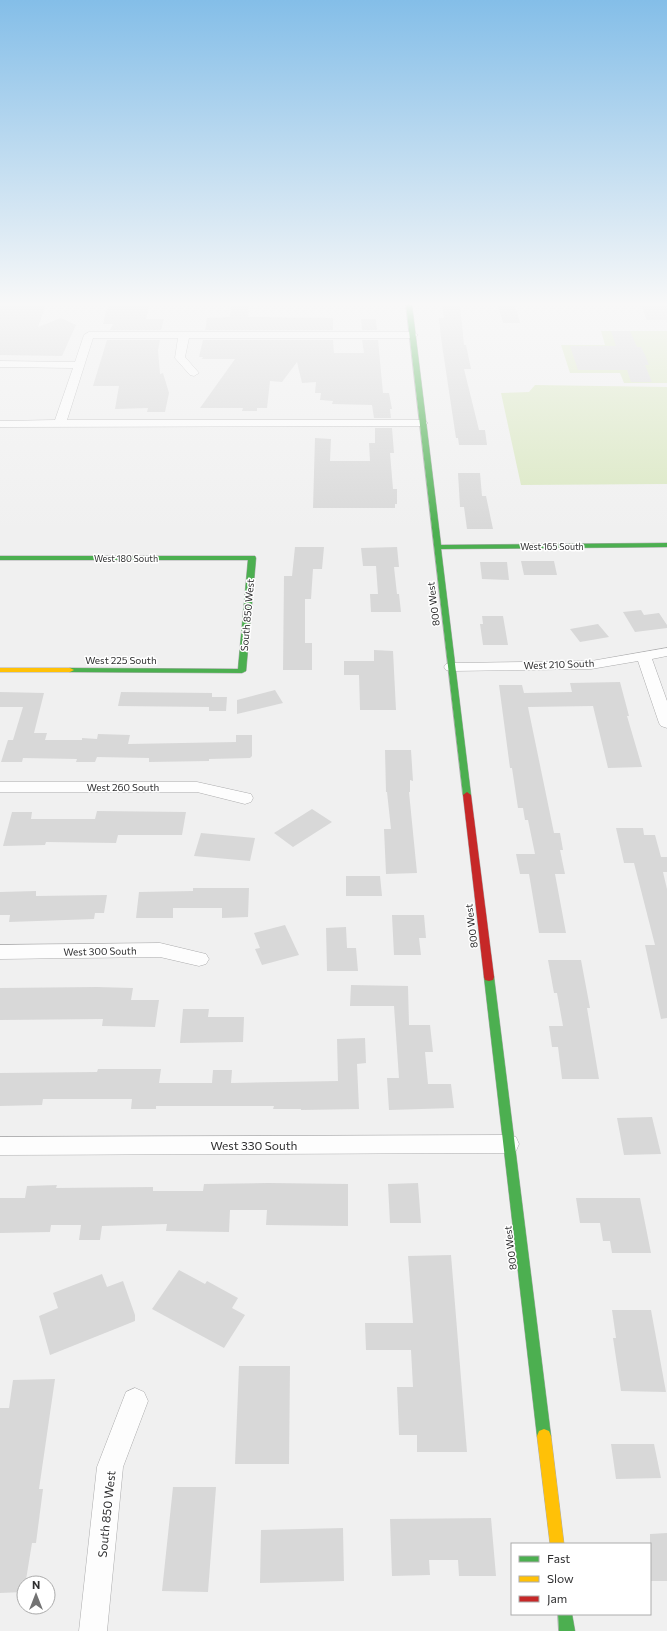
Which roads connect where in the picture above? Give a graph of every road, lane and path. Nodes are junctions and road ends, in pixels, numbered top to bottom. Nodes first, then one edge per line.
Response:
1 (74, 381) edge
2 (417, 381) edge
3 (422, 423) junction
4 (0, 424) edge
5 (60, 424) junction
6 (667, 545) edge
7 (437, 547) junction
8 (0, 558) edge
9 (252, 558) joint
10 (667, 652) edge
11 (644, 656) junction
12 (451, 666) junction
13 (0, 670) edge
14 (242, 671) joint
15 (667, 723) edge
16 (0, 787) edge
17 (245, 798) dead end
18 (0, 952) edge
19 (199, 959) dead end
20 (508, 1144) junction
21 (0, 1146) edge
22 (134, 1401) dead end
23 (557, 1543) edge
24 (565, 1615) edge
25 (93, 1631) edge
26 (567, 1631) edge

1 - 5 street
2 - 3 street, 800 West
3 - 5 street
3 - 7 street, 800 West
4 - 5 street
6 - 7 street, West 165 South
7 - 12 street, 800 West
8 - 9 street, West 180 South
9 - 14 street, South 850 West
10 - 11 street, West 210 South
11 - 12 street, West 210 South
11 - 15 street
12 - 20 street, 800 West
13 - 14 street, West 225 South
16 - 17 street, West 260 South
18 - 19 street, West 300 South
20 - 21 street, West 330 South
20 - 23 street, 800 West
22 - 25 street, South 850 West
24 - 26 street

